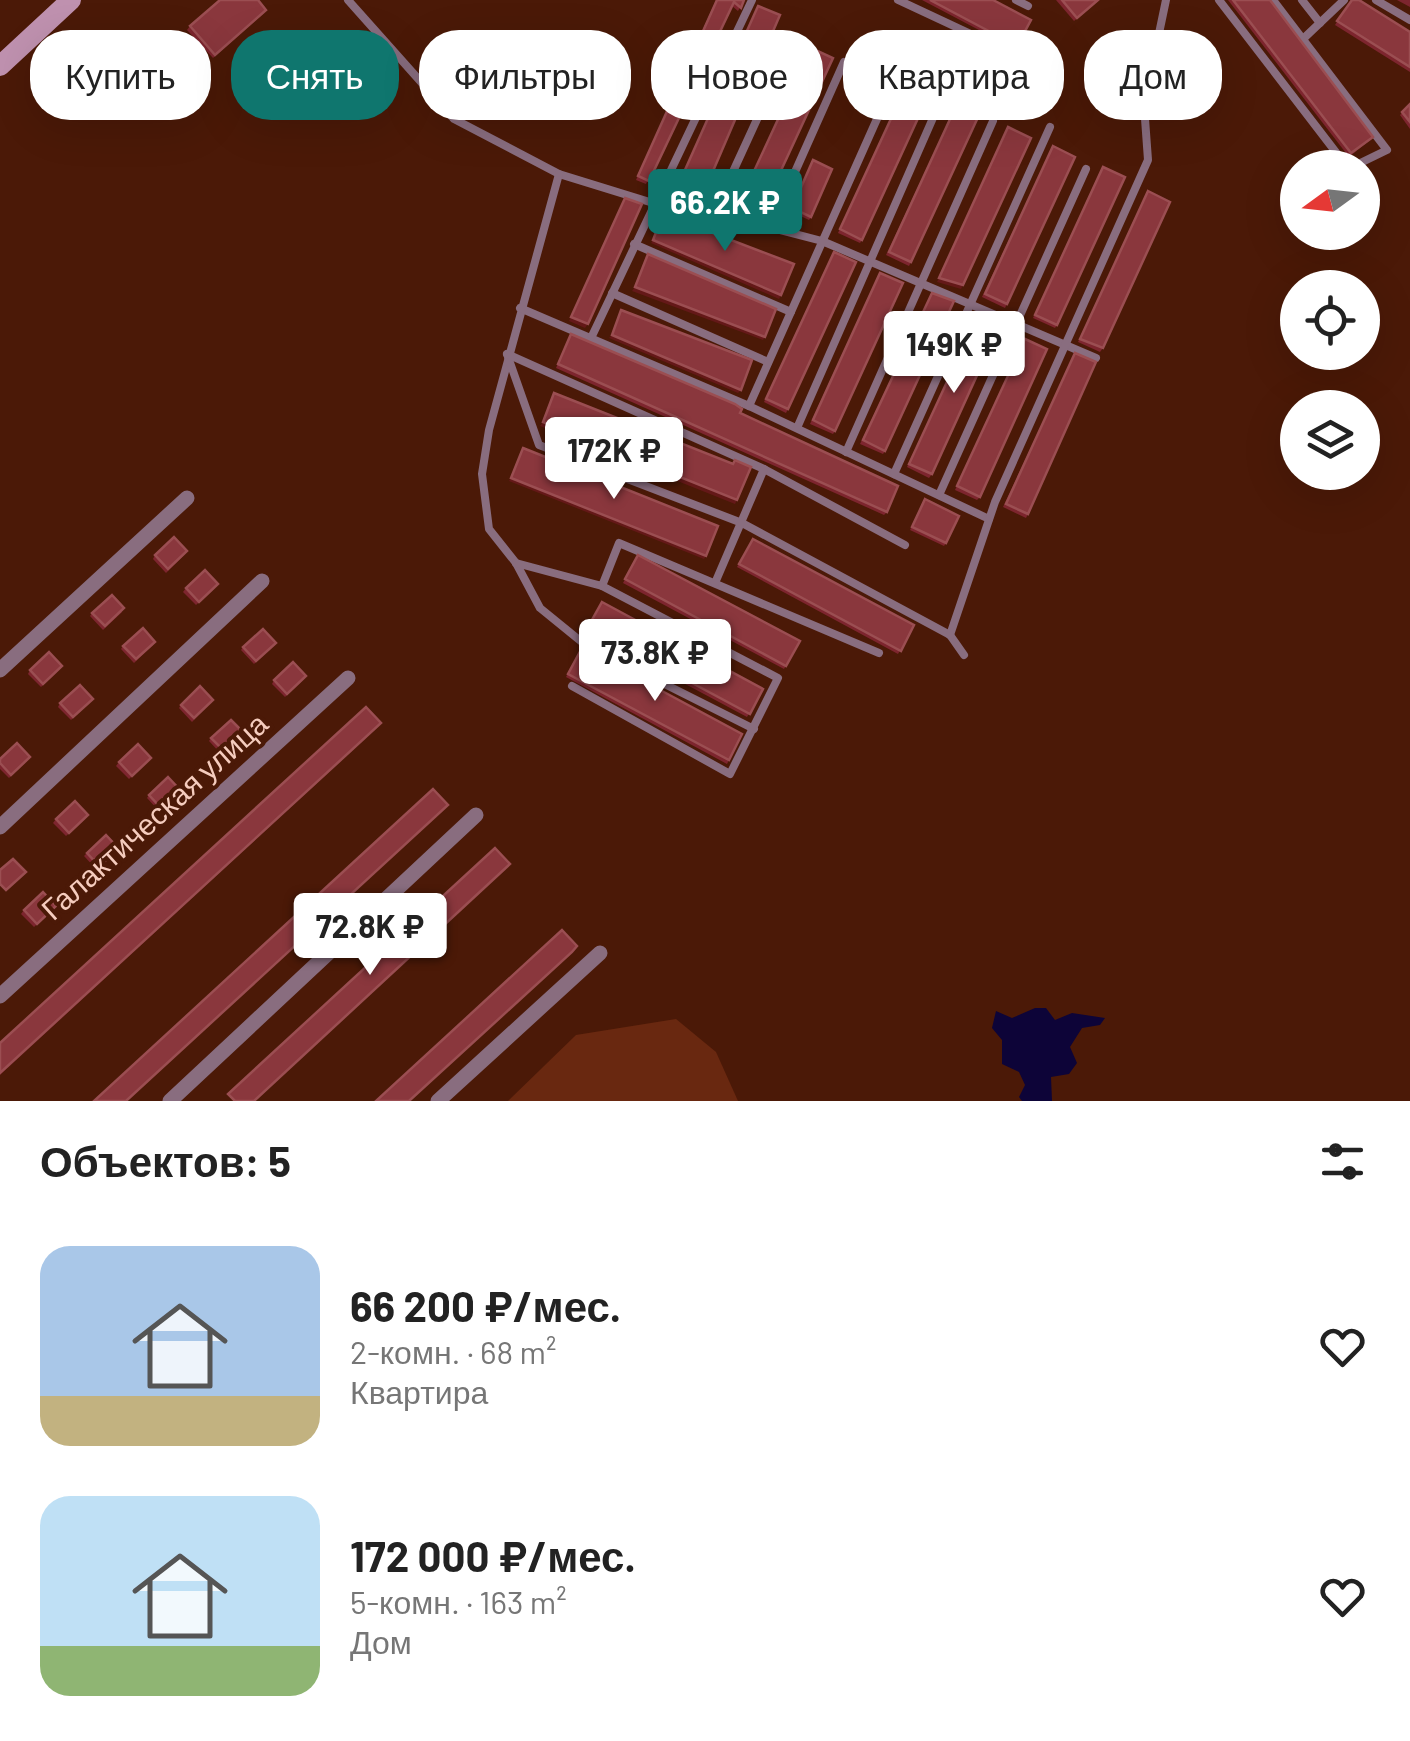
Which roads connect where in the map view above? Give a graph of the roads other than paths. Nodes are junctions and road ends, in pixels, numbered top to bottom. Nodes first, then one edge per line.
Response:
1 (71, 0) edge
2 (348, 0) edge
3 (752, 0) edge
4 (898, 0) edge
5 (1016, 0) edge
6 (1166, 0) edge
7 (1219, 0) edge
8 (1273, 0) edge
9 (1302, 0) edge
10 (1344, 0) edge
11 (1376, 0) edge
12 (1028, 6) dead end
13 (1410, 20) edge
14 (1320, 23) junction
15 (962, 30) edge
16 (1303, 39) junction
17 (843, 64) edge
18 (0, 66) edge
19 (757, 120) edge
20 (876, 120) edge
21 (932, 120) edge
22 (993, 120) dead end
23 (1050, 127) dead end
24 (1335, 150) edge
25 (1380, 153) edge
26 (1086, 169) dead end
27 (559, 174) junction
28 (653, 203) junction
29 (714, 213) junction
30 (770, 228) junction
31 (822, 241) junction
32 (634, 244) junction
33 (870, 262) junction
34 (920, 283) junction
35 (612, 292) junction
36 (967, 303) junction
37 (520, 308) junction
38 (791, 312) junction
39 (1018, 325) junction
40 (592, 336) junction
41 (1066, 343) junction
42 (506, 354) junction
43 (1096, 358) edge
44 (768, 362) junction
45 (749, 406) junction
46 (797, 428) junction
47 (846, 452) junction
48 (764, 469) junction
49 (894, 474) junction
50 (939, 496) junction
51 (187, 498) dead end
52 (989, 519) junction
53 (742, 522) junction
54 (904, 545) dead end
55 (516, 564) junction
56 (262, 581) dead end
57 (715, 583) junction
58 (602, 586) junction
59 (950, 636) junction
60 (880, 654) dead end
61 (964, 656) dead end
62 (0, 670) edge
63 (348, 678) dead end
64 (572, 686) dead end
65 (754, 729) junction
66 (476, 815) dead end
67 (0, 827) edge
68 (600, 953) dead end
69 (0, 996) edge
70 (178, 1098) edge
71 (438, 1101) edge

1 - 18 street
2 - 27 lane
3 - 28 lane
4 - 15 lane
5 - 12 lane
6 - 41 lane
7 - 24 lane
8 - 16 lane
9 - 14 lane
10 - 14 lane
11 - 13 lane
14 - 16 lane
16 - 25 lane
17 - 30 lane
19 - 29 lane
20 - 31 lane
21 - 33 lane
22 - 34 lane
23 - 36 lane
26 - 39 lane
27 - 28 lane
27 - 37 lane
28 - 29 lane
28 - 32 lane
29 - 30 lane
30 - 31 lane
31 - 33 lane
31 - 38 lane
32 - 35 lane
32 - 38 lane
33 - 34 lane
33 - 46 lane
34 - 36 lane
34 - 47 lane
35 - 40 lane
35 - 44 lane
36 - 39 lane
36 - 49 lane
37 - 40 lane
37 - 42 lane
38 - 44 lane
39 - 41 lane
39 - 50 lane
40 - 45 lane
41 - 43 lane
41 - 52 lane
42 - 48 lane
42 - 53 lane
42 - 55 lane
44 - 45 lane
45 - 46 lane
46 - 47 lane
47 - 49 lane
48 - 53 lane
48 - 54 lane
49 - 50 lane
50 - 52 lane
51 - 62 street
52 - 59 lane
53 - 57 lane
53 - 59 lane
55 - 58 lane
55 - 65 lane
56 - 67 street
57 - 58 lane
57 - 60 lane
58 - 65 lane
59 - 61 lane
63 - 69 street, Галактическая улица
64 - 65 lane
66 - 70 street
68 - 71 street

